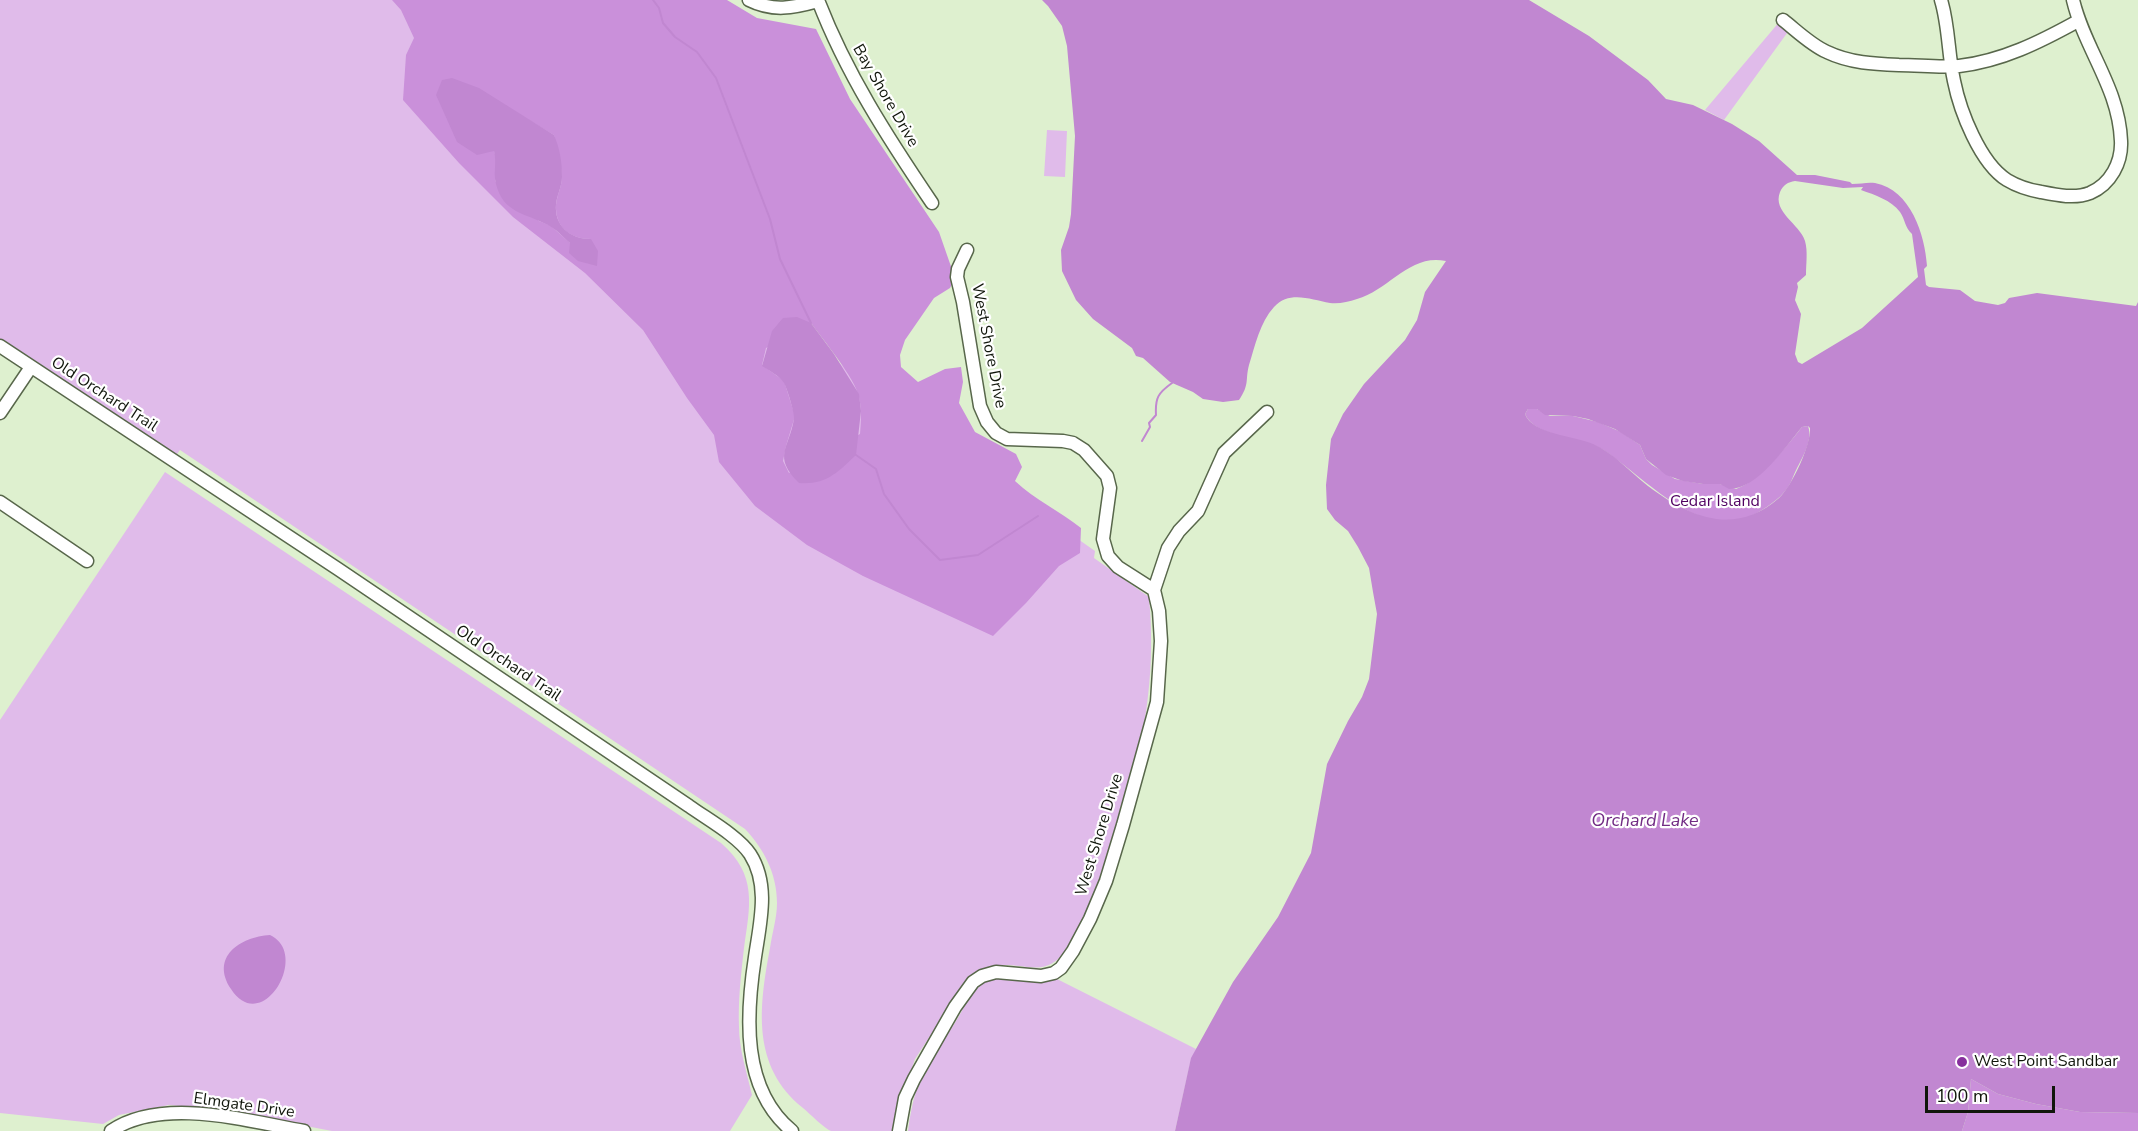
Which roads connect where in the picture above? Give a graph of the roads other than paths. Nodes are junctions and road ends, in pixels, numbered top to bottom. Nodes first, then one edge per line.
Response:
1 (749, 0) edge
2 (1941, 0) edge
3 (2073, 0) edge
4 (818, 1) edge
5 (1783, 20) dead end
6 (2078, 21) junction
7 (1951, 66) junction
8 (932, 203) dead end
9 (967, 250) dead end
10 (0, 346) edge
11 (31, 367) junction
12 (1267, 412) dead end
13 (0, 413) edge
14 (0, 502) edge
15 (87, 561) dead end
16 (1154, 590) junction
17 (111, 1131) edge
18 (304, 1131) edge
19 (792, 1131) edge
20 (899, 1131) edge

1 - 4 street
2 - 7 street
3 - 6 street
4 - 8 street, Bay Shore Drive
5 - 7 street
6 - 7 street
6 - 7 street
9 - 16 street, West Shore Drive
10 - 11 street, Old Orchard Trail
11 - 13 street
11 - 19 street, Old Orchard Trail
12 - 16 street
14 - 15 street
16 - 20 street, West Shore Drive
17 - 18 street, Elmgate Drive

